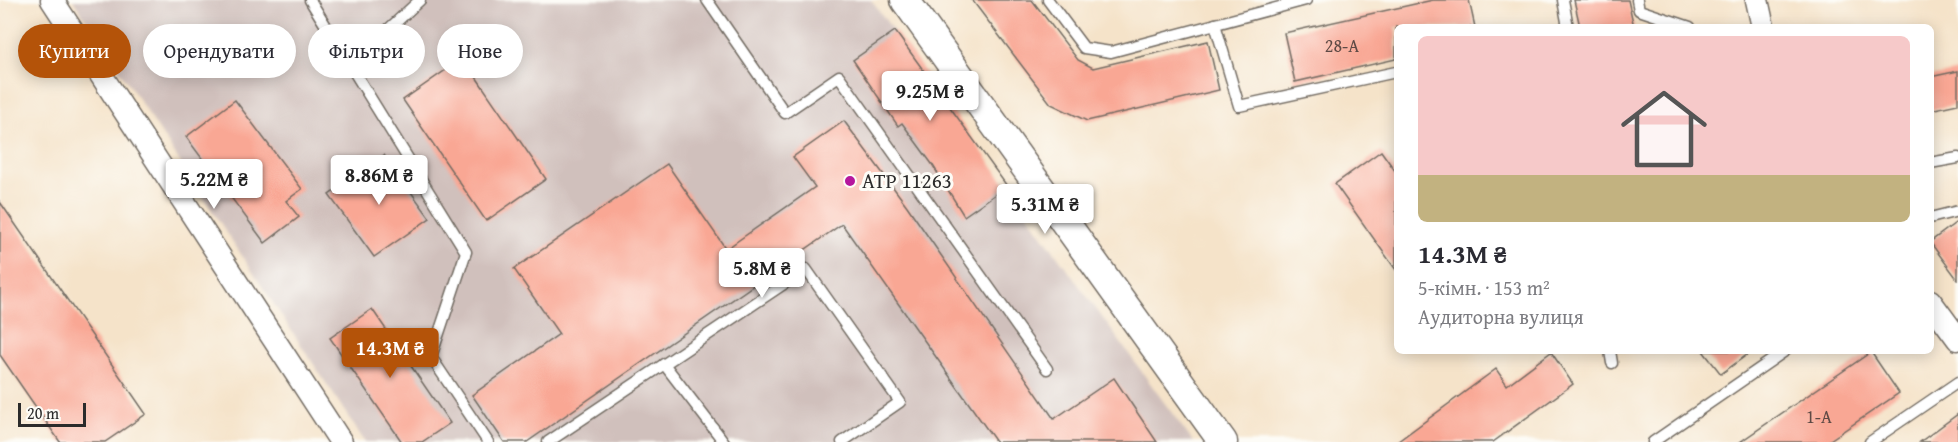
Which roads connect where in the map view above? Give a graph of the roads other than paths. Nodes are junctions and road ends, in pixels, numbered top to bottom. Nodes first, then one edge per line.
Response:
1 (52, 0) edge
2 (310, 0) edge
3 (420, 0) edge
4 (707, 0) edge
5 (907, 0) edge
6 (1048, 0) edge
7 (1306, 0) edge
8 (1563, 0) edge
9 (1637, 0) edge
10 (1757, 0) edge
11 (325, 24) edge
12 (394, 24) edge
13 (1215, 24) junction
14 (1567, 24) edge
15 (1681, 24) edge
16 (1762, 24) edge
17 (1394, 72) edge
18 (358, 78) edge
19 (1958, 158) edge
20 (1934, 162) edge
21 (1958, 211) edge
22 (1934, 217) edge
23 (1934, 306) edge
24 (1958, 339) edge
25 (1610, 354) edge
26 (1781, 354) edge
27 (1612, 363) dead end
28 (664, 364) junction
29 (1047, 369) dead end
30 (1958, 382) edge
31 (341, 442) edge
32 (488, 442) edge
33 (549, 442) edge
34 (724, 442) edge
35 (842, 442) edge
36 (1222, 442) edge
37 (1653, 442) edge
38 (1870, 442) edge

1 - 31 street
2 - 11 lane
3 - 12 lane
4 - 29 lane
5 - 36 street
6 - 13 lane
7 - 13 lane
8 - 14 lane
9 - 15 lane
10 - 16 street
13 - 17 lane
18 - 32 lane
19 - 20 lane
21 - 22 lane
23 - 24 street
25 - 27 lane
26 - 37 lane
28 - 33 lane
28 - 34 lane
28 - 35 lane
30 - 38 lane

